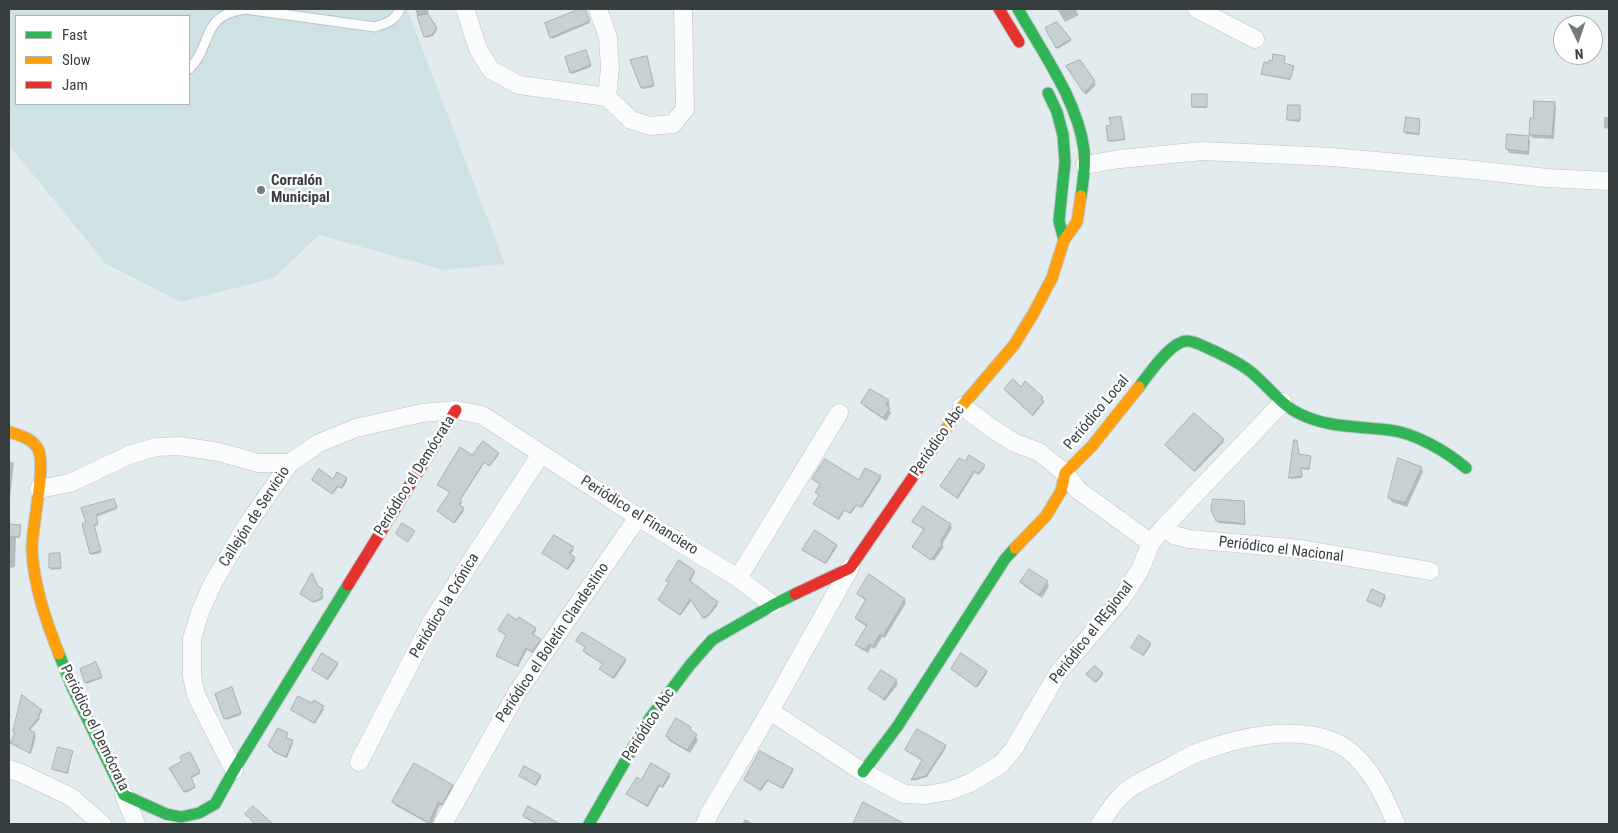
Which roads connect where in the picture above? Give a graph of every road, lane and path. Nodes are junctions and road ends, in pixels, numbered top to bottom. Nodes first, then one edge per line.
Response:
1 (400, 9) edge
2 (465, 9) edge
3 (598, 9) edge
4 (683, 9) edge
5 (999, 9) edge
6 (1018, 9) edge
7 (1197, 9) edge
8 (1255, 39) dead end
9 (1023, 48) dead end
10 (190, 68) edge
11 (1043, 80) dead end
12 (607, 97) junction
13 (1085, 165) junction
14 (1609, 181) edge
15 (1064, 240) junction
16 (1283, 402) junction
17 (962, 406) junction
18 (456, 410) junction
19 (839, 413) dead end
20 (9, 432) edge
21 (541, 454) junction
22 (290, 463) junction
23 (1466, 468) dead end
24 (1065, 473) junction
25 (40, 489) junction
26 (638, 517) junction
27 (1163, 528) junction
28 (1151, 543) junction
29 (850, 568) junction
30 (1430, 571) dead end
31 (738, 578) junction
32 (772, 605) junction
33 (770, 711) junction
34 (359, 762) dead end
35 (9, 769) edge
36 (234, 770) junction
37 (863, 772) junction
38 (124, 795) junction
39 (102, 824) edge
40 (136, 824) edge
41 (443, 824) edge
42 (589, 824) edge
43 (705, 824) edge
44 (1100, 824) edge
45 (1396, 824) edge

1 - 10 lane
2 - 12 street
3 - 12 street
4 - 12 street
5 - 9 street
6 - 13 street
7 - 8 street
11 - 15 street
13 - 14 street
13 - 15 street
15 - 17 street, Periódico Abc
16 - 23 street, Periódico Local
16 - 24 street, Periódico Local
16 - 27 street, Periódico el REgional
17 - 24 street
17 - 29 street, Periódico Abc
18 - 21 street, Callejón de Servicio
18 - 22 street, Callejón de Servicio
18 - 36 street, Periódico el Demócrata
19 - 31 street
20 - 25 street, Periódico el Demócrata
21 - 26 street, Periódico el Financiero
21 - 34 street, Periódico la Crónica
22 - 25 street
22 - 36 street, Callejón de Servicio
24 - 28 street
24 - 37 street, Periódico Local
25 - 38 street, Periódico el Demócrata
26 - 31 street, Periódico el Financiero
26 - 41 street, Periódico el Boletín Clandestino
27 - 28 street, Periódico el REgional
27 - 30 street, Periódico el Nacional
28 - 37 street, Periódico el REgional
29 - 32 street, Periódico Abc
29 - 33 street
31 - 32 street
32 - 42 street, Periódico Abc
33 - 37 street, Periódico el REgional
33 - 43 street
35 - 39 street
36 - 38 street, Periódico el Demócrata
38 - 40 street
44 - 45 street

